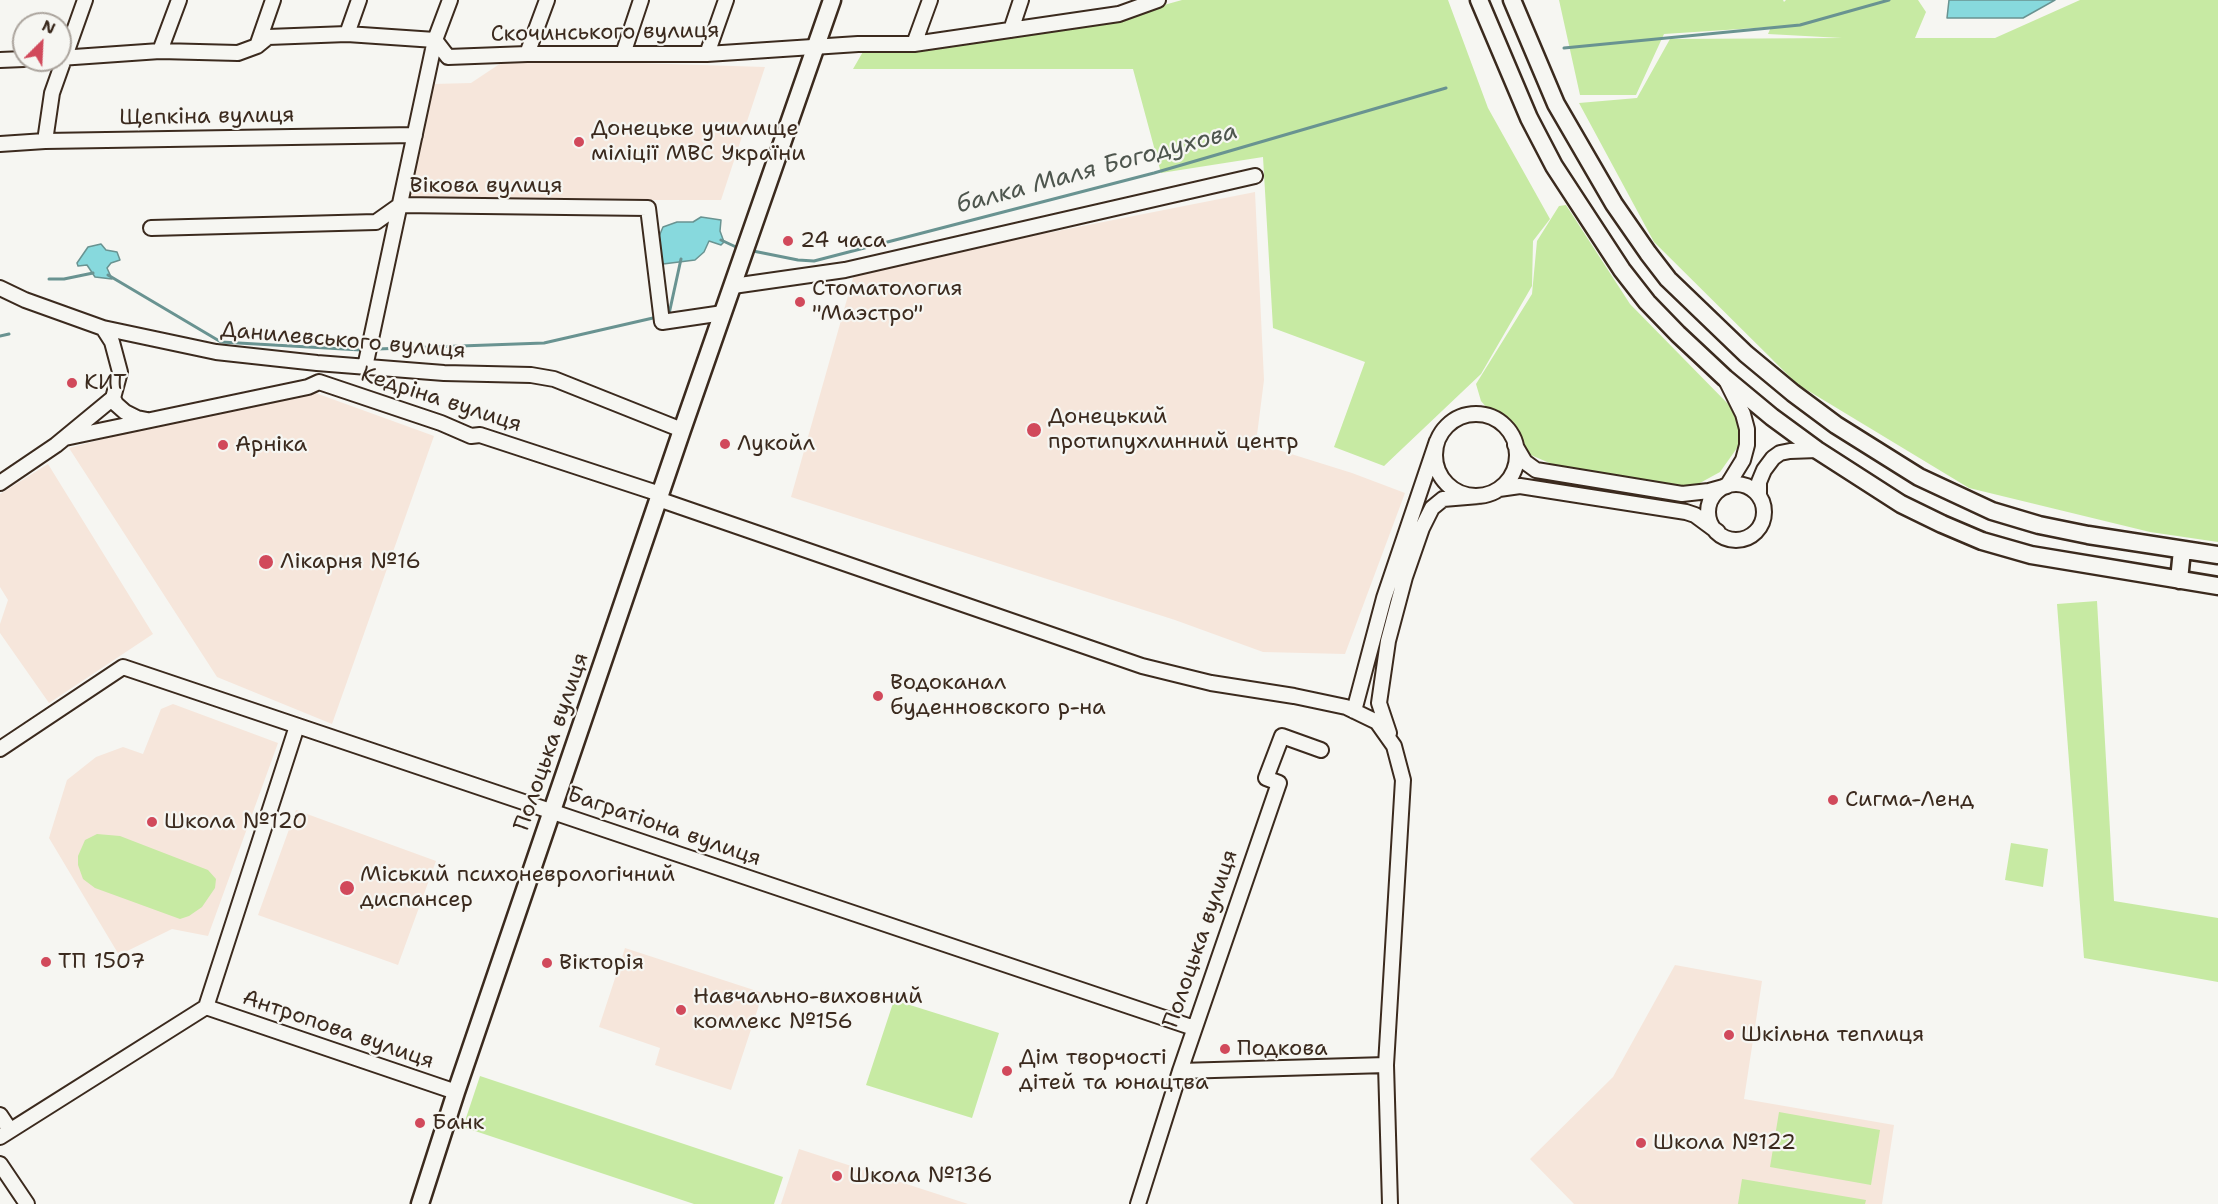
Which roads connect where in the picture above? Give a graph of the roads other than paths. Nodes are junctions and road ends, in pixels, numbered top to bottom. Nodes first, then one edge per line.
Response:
1 (85, 0) edge
2 (179, 0) edge
3 (273, 0) edge
4 (359, 0) edge
5 (450, 0) edge
6 (547, 0) edge
7 (641, 0) edge
8 (726, 0) edge
9 (832, 0) edge
10 (930, 0) edge
11 (1021, 0) edge
12 (1158, 0) edge
13 (1479, 0) edge
14 (1512, 0) edge
15 (1119, 7) edge
16 (1011, 30) junction
17 (72, 33) edge
18 (347, 34) junction
19 (435, 40) junction
20 (914, 44) junction
21 (257, 46) junction
22 (815, 48) junction
23 (160, 51) junction
24 (527, 54) junction
25 (623, 54) junction
26 (707, 54) junction
27 (72, 57) edge
28 (58, 72) edge
29 (415, 135) junction
30 (45, 141) junction
31 (0, 144) edge
32 (1255, 176) dead end
33 (400, 205) junction
34 (151, 228) dead end
35 (734, 285) junction
36 (0, 288) edge
37 (723, 313) junction
38 (102, 328) junction
39 (365, 367) junction
40 (1725, 378) junction
41 (113, 398) junction
42 (148, 421) junction
43 (682, 430) junction
44 (65, 438) junction
45 (1437, 441) junction
46 (1515, 445) junction
47 (1817, 450) junction
48 (0, 483) edge
49 (1727, 486) junction
50 (1497, 490) junction
51 (1479, 496) junction
52 (1759, 496) junction
53 (659, 497) junction
54 (1718, 532) junction
55 (2182, 550) junction
56 (2218, 555) edge
57 (2179, 580) junction
58 (2218, 586) edge
59 (1354, 711) junction
60 (297, 726) junction
61 (1394, 746) junction
62 (0, 749) edge
63 (1321, 750) dead end
64 (552, 812) junction
65 (206, 1007) junction
66 (1194, 1028) junction
67 (1386, 1065) junction
68 (1180, 1071) junction
69 (456, 1092) junction
70 (0, 1115) edge
71 (5, 1134) edge
72 (0, 1164) edge
73 (27, 1204) edge
74 (420, 1204) edge
75 (1138, 1204) edge
76 (1390, 1204) edge

1 - 17 street
2 - 23 street
3 - 21 street
4 - 18 street
5 - 19 street
6 - 24 street
7 - 25 street
8 - 26 street
9 - 22 main road, Полоцька вулиця
10 - 20 street
11 - 16 street
12 - 15 street, Скочинського вулиця
13 - 40 main road
14 - 55 main road
15 - 16 street, Скочинського вулиця
16 - 20 street, Скочинського вулиця
18 - 19 street
18 - 21 street
19 - 24 street, Скочинського вулиця
19 - 29 street
20 - 22 street, Скочинського вулиця
21 - 23 street
22 - 26 street, Скочинського вулиця
22 - 35 main road, Полоцька вулиця
23 - 27 street
24 - 25 street, Скочинського вулиця
25 - 26 street, Скочинського вулиця
28 - 30 street
29 - 30 street, Щепкіна вулиця
29 - 33 street
30 - 31 street, Щепкіна вулиця
32 - 35 street
33 - 34 street, Вікова вулиця
33 - 37 street, Вікова вулиця
33 - 39 street
35 - 37 main road, Полоцька вулиця
36 - 38 street, Данилевського вулиця
37 - 43 main road, Полоцька вулиця
38 - 39 street, Данилевського вулиця
38 - 41 street
39 - 43 street, Данилевського вулиця
40 - 47 main road
40 - 49 street
41 - 42 street
41 - 44 street, Кедріна вулиця
42 - 44 street, Кедріна вулиця
42 - 53 street, Кедріна вулиця
43 - 53 main road, Полоцька вулиця
44 - 48 street, Кедріна вулиця
45 - 46 street
45 - 51 street
45 - 59 street
46 - 49 street
46 - 50 street
47 - 52 street
47 - 57 main road
49 - 52 street
49 - 54 street
50 - 51 street
50 - 54 street
51 - 61 street
52 - 54 street
53 - 59 street, Кедріна вулиця
53 - 64 main road, Полоцька вулиця
55 - 56 main road
55 - 57 main road
57 - 58 main road
59 - 61 street, Кедріна вулиця
60 - 62 street, Багратіона вулиця
60 - 64 street, Багратіона вулиця
60 - 65 street, Антропова вулиця
61 - 67 street
63 - 66 street, Полоцька вулиця
64 - 66 street, Багратіона вулиця
64 - 69 main road, Полоцька вулиця
65 - 69 street, Антропова вулиця
65 - 71 street, Антропова вулиця
66 - 68 street, Полоцька вулиця
67 - 68 street
67 - 76 street
68 - 75 street, Полоцька вулиця
69 - 74 main road, Полоцька вулиця
70 - 71 street
72 - 73 street

